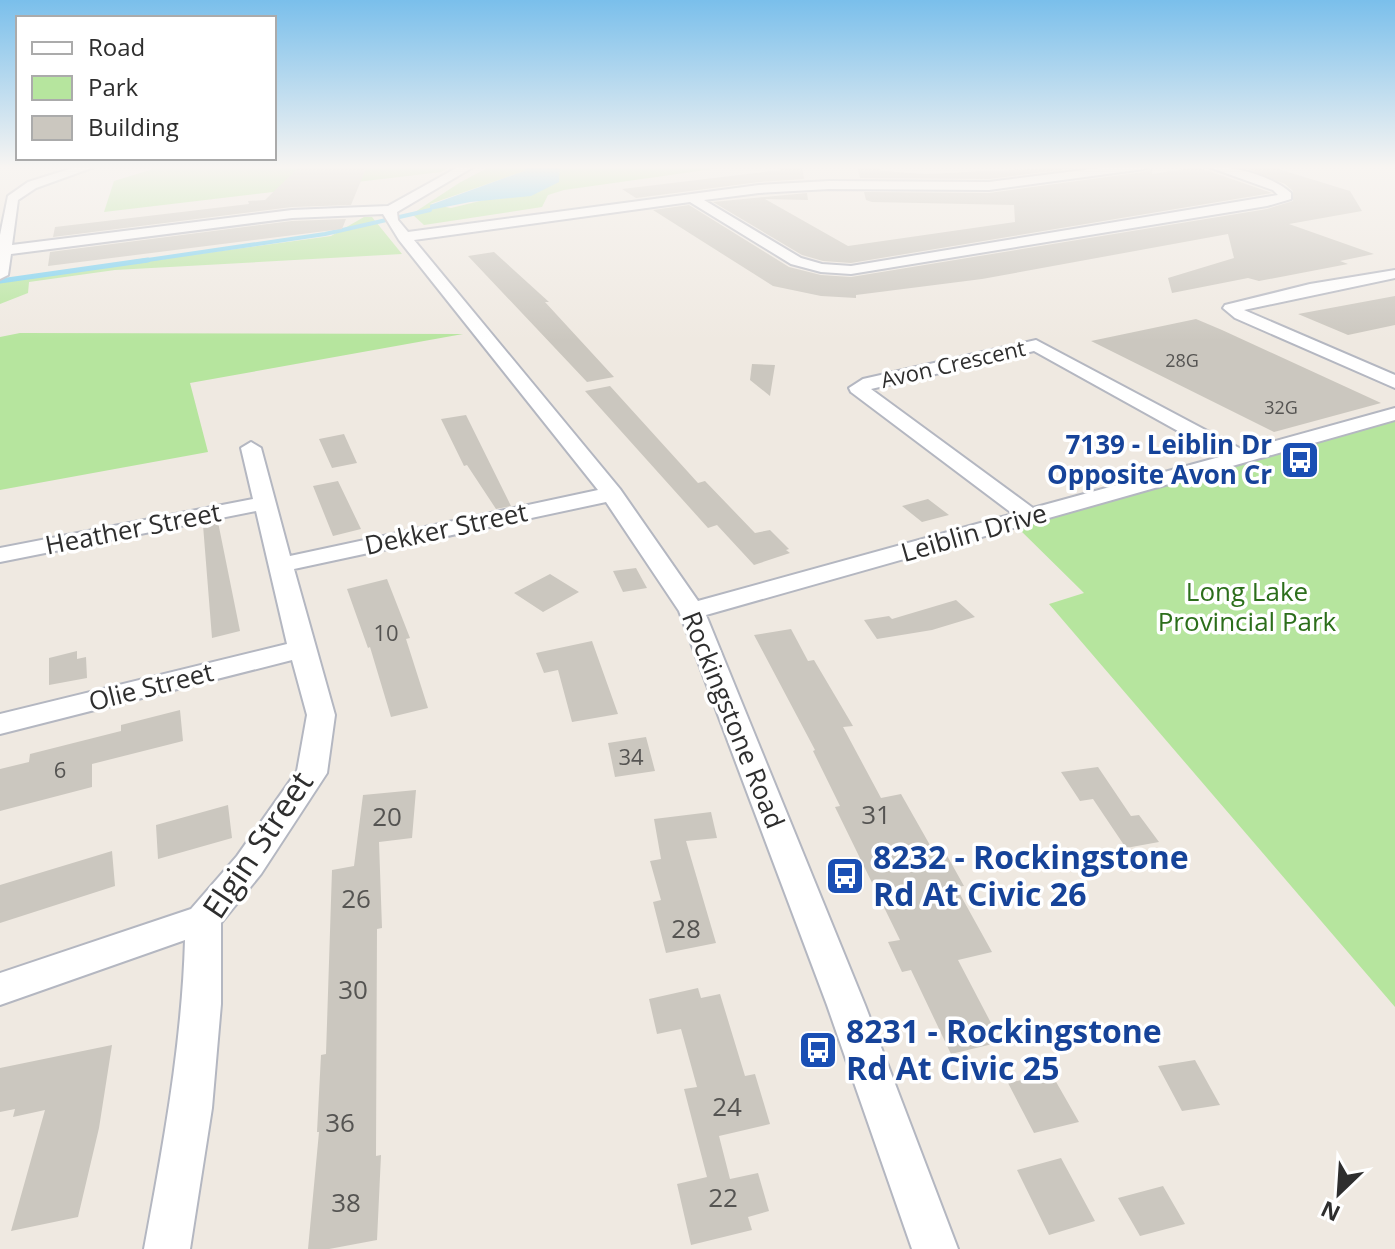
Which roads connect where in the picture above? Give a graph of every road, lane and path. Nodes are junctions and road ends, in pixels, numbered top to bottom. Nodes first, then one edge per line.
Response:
1 (8, 224) edge
2 (210, 224) edge
3 (394, 224) edge
4 (498, 224) edge
5 (735, 224) edge
6 (1131, 224) edge
7 (404, 237) junction
8 (6, 250) junction
9 (1395, 274) edge
10 (1, 275) edge
11 (1395, 382) edge
12 (1395, 414) edge
13 (251, 448) dead end
14 (1239, 456) junction
15 (612, 494) junction
16 (265, 503) junction
17 (1032, 518) junction
18 (0, 555) edge
19 (281, 565) junction
20 (692, 611) junction
21 (302, 649) junction
22 (0, 724) edge
23 (203, 919) junction
24 (0, 989) edge
25 (167, 1249) edge
26 (935, 1249) edge

1 - 8 street
2 - 8 street
3 - 7 street, Rockingstone Road
4 - 7 street
5 - 6 street
7 - 15 street, Rockingstone Road
8 - 10 street
9 - 11 street
12 - 14 street, Leiblin Drive
13 - 16 street, Elgin Street
14 - 17 street, Leiblin Drive
14 - 17 street, Avon Crescent
15 - 19 street, Dekker Street
15 - 20 street, Rockingstone Road
16 - 18 street, Heather Street
16 - 19 street, Elgin Street
17 - 20 street, Leiblin Drive
19 - 21 street, Elgin Street
20 - 26 street, Rockingstone Road
21 - 22 street, Olie Street
21 - 23 street, Elgin Street
23 - 24 street
23 - 25 street, Elgin Street

